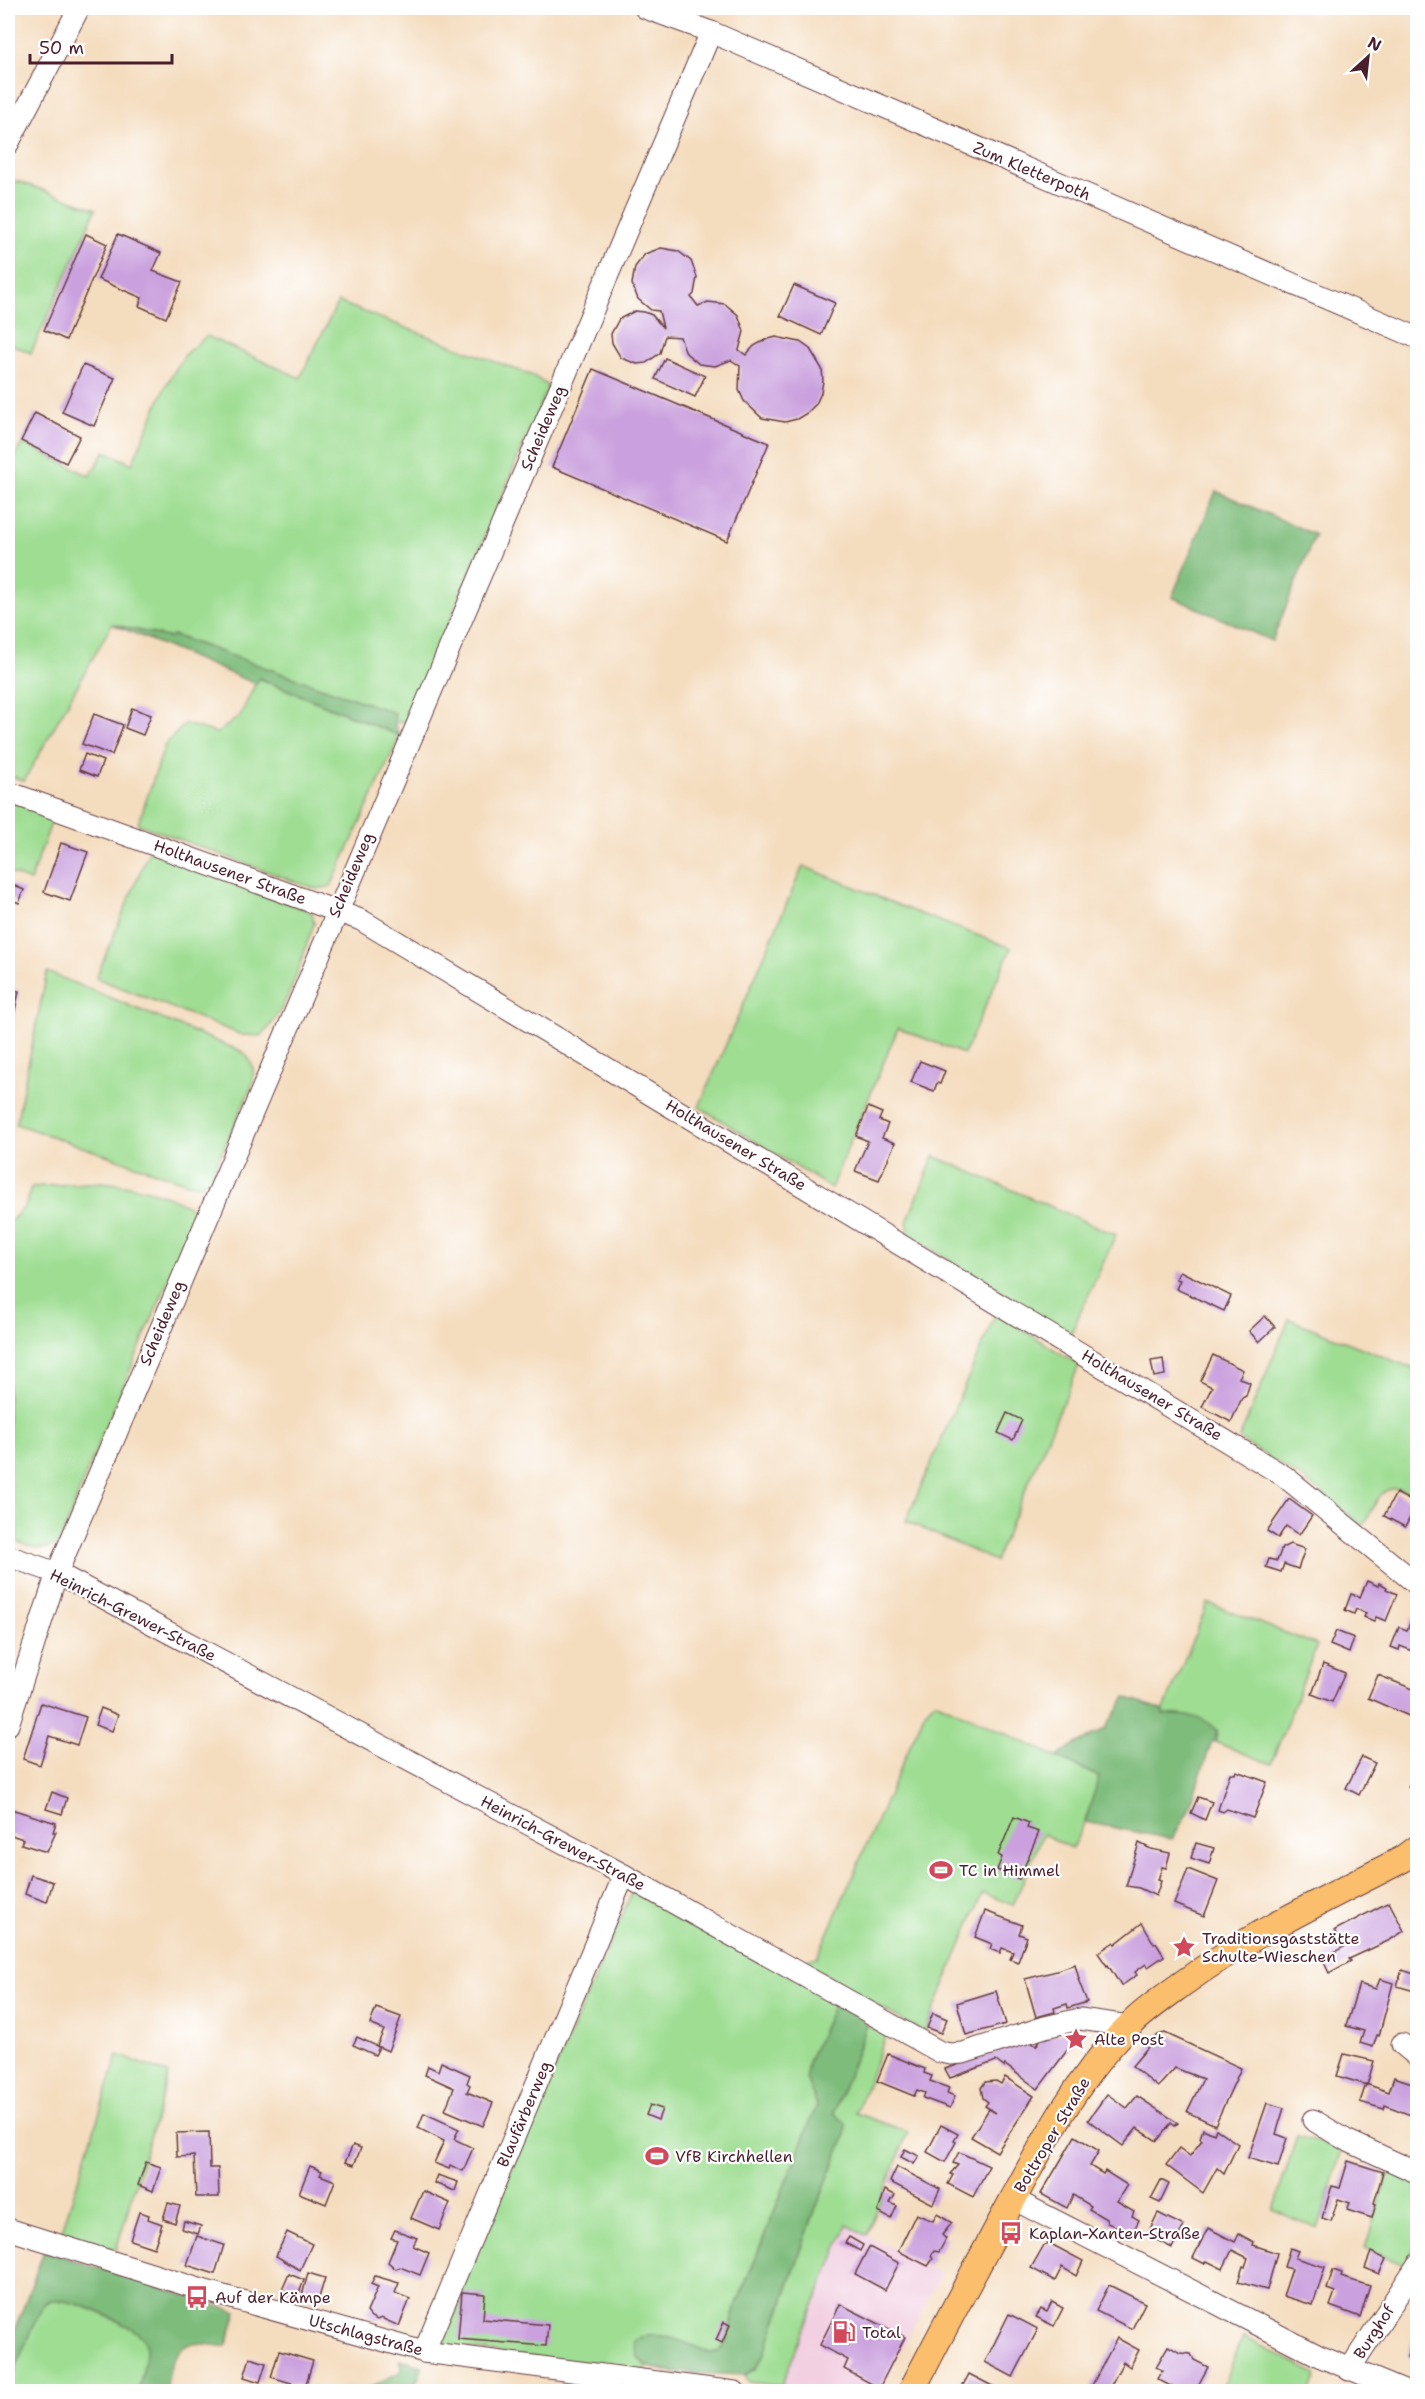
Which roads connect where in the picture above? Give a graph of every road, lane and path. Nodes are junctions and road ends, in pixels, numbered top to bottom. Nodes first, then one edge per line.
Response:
1 (79, 8) edge
2 (645, 8) edge
3 (711, 32) junction
4 (8, 144) edge
5 (1418, 338) edge
6 (8, 792) edge
7 (336, 910) junction
8 (8, 1556) edge
9 (57, 1573) junction
10 (1418, 1585) edge
11 (8, 1725) edge
12 (1418, 1848) edge
13 (624, 1875) junction
14 (1129, 2026) junction
15 (1313, 2120) dead end
16 (1418, 2173) edge
17 (1013, 2199) junction
18 (8, 2229) edge
19 (1418, 2264) edge
20 (424, 2352) junction
21 (1349, 2370) junction
22 (735, 2391) edge
23 (911, 2391) edge
24 (1406, 2391) edge

1 - 4 street
2 - 3 street, Zum Kletterpoth
3 - 5 street, Zum Kletterpoth
3 - 7 street, Scheideweg
6 - 7 street, Holthausener Straße
7 - 9 street, Scheideweg
7 - 10 street, Holthausener Straße
8 - 9 street, Heinrich-Grewer-Straße
9 - 11 street, Scheideweg
9 - 13 street, Heinrich-Grewer-Straße
12 - 14 main road, Bottroper Straße
13 - 14 street, Heinrich-Grewer-Straße
13 - 20 street, Blaufärberweg
14 - 17 main road, Bottroper Straße
15 - 16 street
17 - 21 street
17 - 23 main road, Bottroper Straße
18 - 20 street, Utschlagstraße
19 - 21 street, Burghof
20 - 22 street, Utschlagstraße
21 - 24 street

